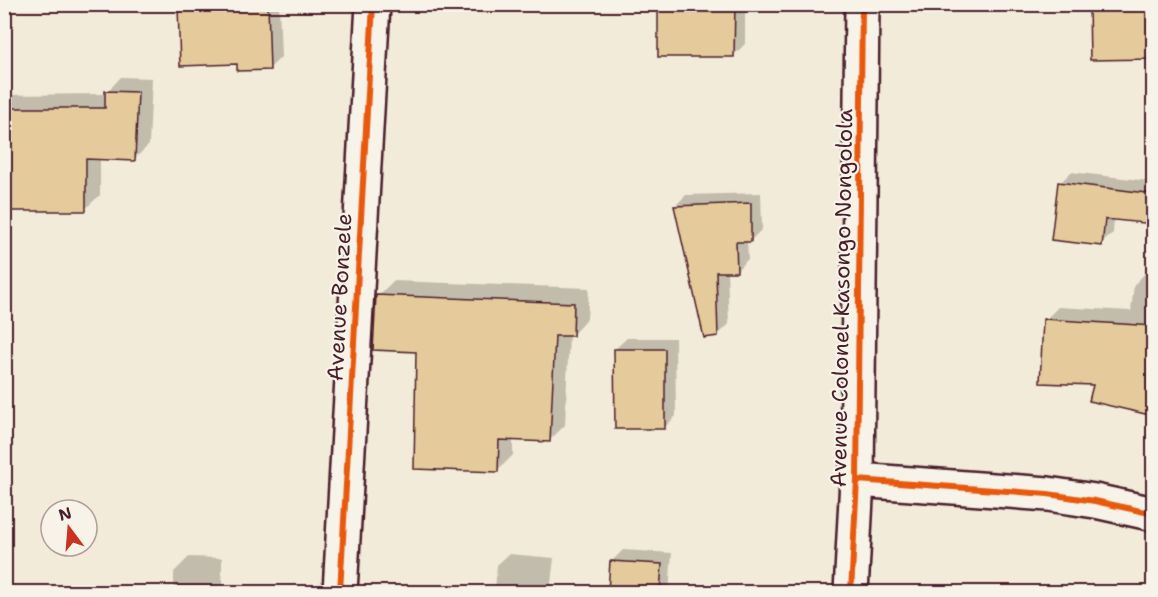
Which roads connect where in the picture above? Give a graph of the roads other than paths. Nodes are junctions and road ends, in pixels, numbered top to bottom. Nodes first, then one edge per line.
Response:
1 (373, 4) edge
2 (862, 4) edge
3 (857, 480) junction
4 (1154, 514) edge
5 (340, 592) edge
6 (851, 592) edge

1 - 5 street, Avenue Bonzele
2 - 3 street, Avenue Colonel Kasongo Nongolola
3 - 4 street
3 - 6 street, Avenue Colonel Kasongo Nongolola

